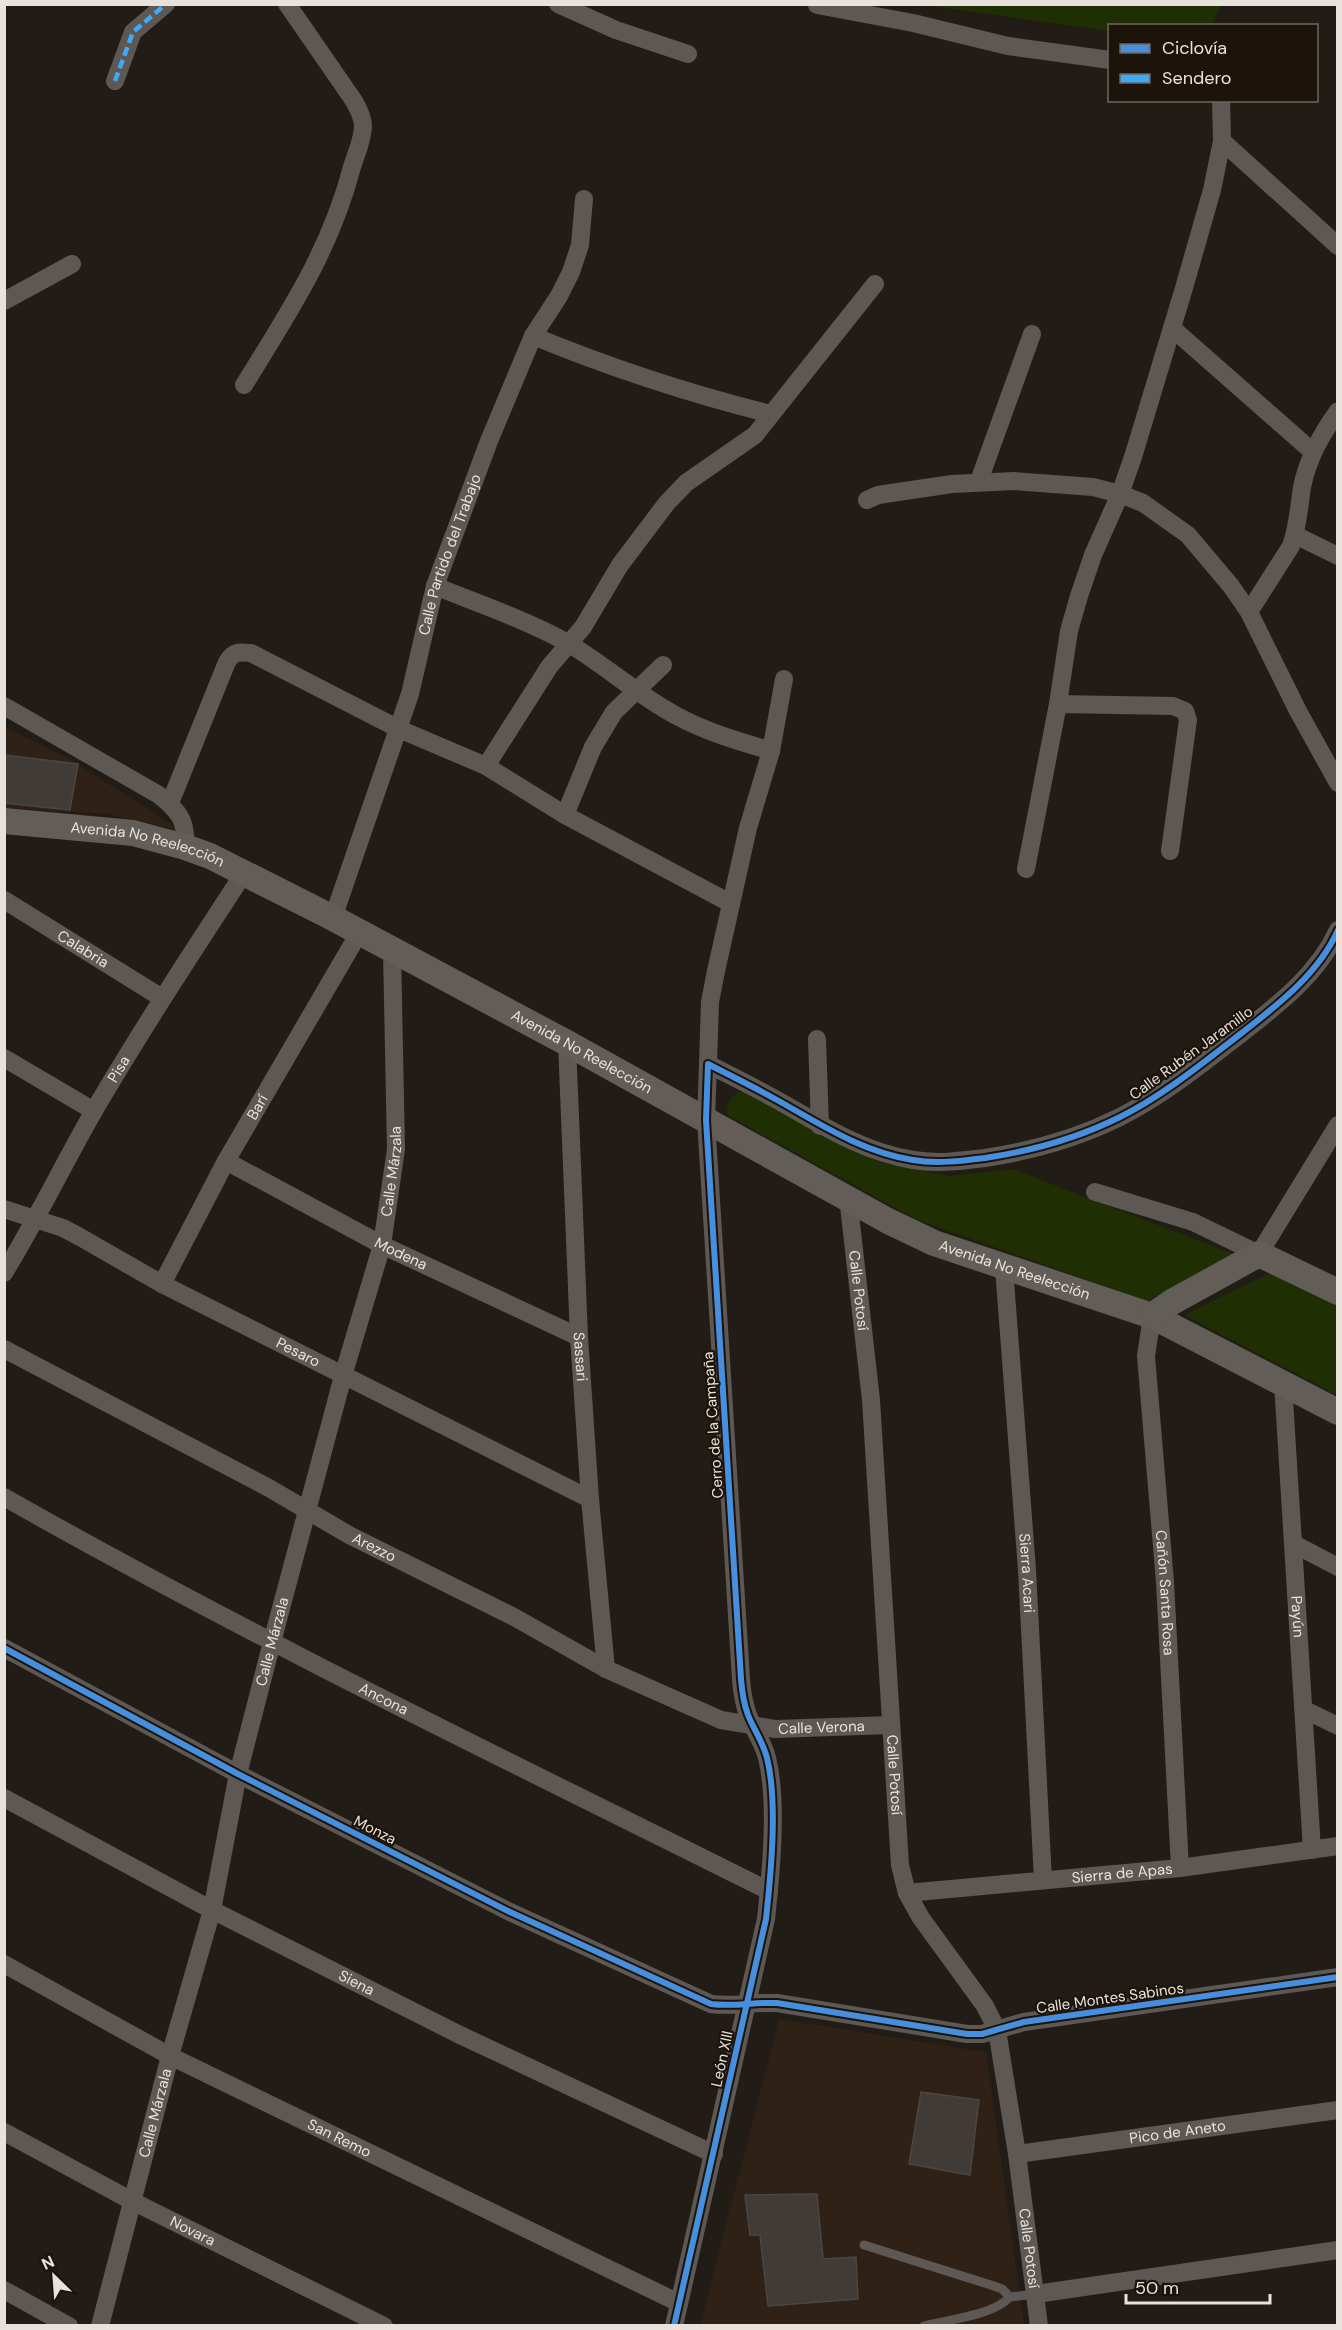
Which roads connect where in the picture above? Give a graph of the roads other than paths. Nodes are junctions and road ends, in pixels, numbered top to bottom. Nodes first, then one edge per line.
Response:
1 (166, 4) edge
2 (287, 4) edge
3 (558, 4) edge
4 (817, 5) edge
5 (688, 54) dead end
6 (1108, 60) edge
7 (116, 81) dead end
8 (1221, 102) edge
9 (1222, 141) junction
10 (584, 199) dead end
11 (1338, 246) edge
12 (72, 264) dead end
13 (875, 284) dead end
14 (4, 301) edge
15 (1172, 328) junction
16 (1032, 334) dead end
17 (533, 336) junction
18 (244, 385) dead end
19 (1338, 411) edge
20 (771, 414) junction
21 (1313, 452) junction
22 (979, 481) junction
23 (1120, 494) junction
24 (867, 500) dead end
25 (1295, 535) junction
26 (1338, 556) edge
27 (435, 586) junction
28 (1249, 612) junction
29 (568, 644) junction
30 (663, 665) dead end
31 (784, 679) dead end
32 (634, 691) junction
33 (1058, 704) junction
34 (4, 706) edge
35 (399, 729) junction
36 (771, 752) junction
37 (486, 766) junction
38 (1338, 783) edge
39 (170, 804) junction
40 (565, 815) junction
41 (4, 820) edge
42 (185, 847) junction
43 (1170, 851) dead end
44 (1026, 869) dead end
45 (243, 873) junction
46 (4, 900) edge
47 (730, 903) junction
48 (333, 918) junction
49 (1338, 930) edge
50 (359, 933) junction
51 (392, 950) junction
52 (162, 998) junction
53 (817, 1039) dead end
54 (567, 1043) junction
55 (4, 1058) edge
56 (708, 1064) junction
57 (94, 1111) junction
58 (706, 1120) junction
59 (1338, 1125) edge
60 (820, 1126) junction
61 (226, 1161) junction
62 (1095, 1192) dead end
63 (848, 1197) junction
64 (4, 1209) edge
65 (37, 1219) junction
66 (382, 1245) junction
67 (1259, 1254) junction
68 (1004, 1268) junction
69 (4, 1273) edge
70 (162, 1284) junction
71 (1338, 1292) edge
72 (1152, 1317) junction
73 (579, 1336) junction
74 (4, 1349) edge
75 (343, 1376) junction
76 (1283, 1383) junction
77 (1338, 1412) edge
78 (4, 1497) edge
79 (591, 1499) junction
80 (307, 1511) junction
81 (1294, 1544) junction
82 (1338, 1566) edge
83 (272, 1642) junction
84 (4, 1648) edge
85 (606, 1669) junction
86 (1305, 1710) junction
87 (891, 1725) junction
88 (753, 1726) junction
89 (1338, 1726) edge
90 (238, 1774) junction
91 (4, 1798) edge
92 (1338, 1846) edge
93 (1312, 1850) junction
94 (1180, 1868) junction
95 (1043, 1880) junction
96 (770, 1891) junction
97 (907, 1893) junction
98 (212, 1910) junction
99 (4, 1964) edge
100 (1338, 1977) edge
101 (746, 2004) junction
102 (997, 2030) junction
103 (170, 2056) junction
104 (1338, 2110) edge
105 (4, 2132) edge
106 (714, 2154) junction
107 (1017, 2154) junction
108 (132, 2201) junction
109 (864, 2245) dead end
110 (1338, 2250) edge
111 (4, 2290) edge
112 (1036, 2294) junction
113 (1010, 2297) junction
114 (679, 2303) junction
115 (69, 2325) edge
116 (100, 2325) edge
117 (384, 2325) edge
118 (674, 2325) edge
119 (924, 2325) edge
120 (1040, 2325) edge

1 - 7 street
2 - 18 street
3 - 5 street
4 - 6 street
8 - 9 street
9 - 11 street
9 - 15 street
10 - 17 street, Calle Partido del Trabajo
12 - 14 street
13 - 20 street
15 - 21 street
15 - 23 street
16 - 22 street
17 - 20 street
17 - 27 street, Calle Partido del Trabajo
19 - 21 street
20 - 29 street
21 - 25 street
22 - 23 street
22 - 24 street
23 - 28 street
23 - 33 street
25 - 26 street
25 - 28 street
27 - 29 street
27 - 35 street, Calle Partido del Trabajo
28 - 38 street
29 - 32 street
29 - 37 street
30 - 32 street
31 - 36 street
32 - 36 street
32 - 40 street
33 - 43 street
33 - 44 street
34 - 39 street
35 - 37 street
35 - 39 street
35 - 48 street, Calle Partido del Trabajo
36 - 47 street
37 - 40 street
39 - 42 street
40 - 47 street
41 - 42 street, Avenida No Reelección
42 - 45 street, Avenida No Reelección
45 - 48 street, Avenida No Reelección
45 - 52 street, Pisa
46 - 52 street, Calabria
47 - 56 street
48 - 50 street, Avenida No Reelección
49 - 60 street, Calle Rubén Jaramillo
50 - 51 street, Avenida No Reelección
50 - 61 street, Barí
51 - 54 street, Avenida No Reelección
51 - 66 street, Calle Márzala
52 - 57 street, Pisa
53 - 60 street
54 - 58 street, Avenida No Reelección
54 - 73 street, Sassari
55 - 57 street
56 - 58 street
56 - 60 street, Calle Rubén Jaramillo
57 - 65 street, Pisa
58 - 63 street, Avenida No Reelección
58 - 88 street, Cerro de la Campaña
59 - 67 street
61 - 66 street, Modena
61 - 70 street, Barí
62 - 67 street
63 - 68 street, Avenida No Reelección
63 - 87 street, Calle Potosí
64 - 65 street, Pesaro
65 - 69 street, Pisa
65 - 70 street, Pesaro
66 - 73 street, Modena
66 - 75 street, Calle Márzala
67 - 71 street
67 - 72 street
68 - 72 street, Avenida No Reelección
68 - 95 street, Sierra Acari
70 - 75 street, Pesaro
72 - 76 street, Avenida No Reelección
72 - 94 street, Cañón Santa Rosa
73 - 79 street, Sassari
74 - 80 street, Arezzo
75 - 79 street, Pesaro
75 - 80 street, Calle Márzala
76 - 77 street, Avenida No Reelección
76 - 81 street, Payún
78 - 83 street, Ancona
79 - 85 street, Sassari
80 - 83 street, Calle Márzala
80 - 85 street, Arezzo
81 - 82 street
81 - 86 street, Payún
83 - 90 street, Calle Márzala
83 - 96 street, Ancona
84 - 90 street, Monza
85 - 88 street, Arezzo
86 - 89 street
86 - 93 street, Payún
87 - 88 street, Calle Verona
87 - 97 street, Calle Potosí
88 - 96 street, León Xlll
90 - 98 street, Calle Márzala
90 - 101 street, Monza
91 - 98 street, Siena
92 - 93 street, Sierra de Apas
93 - 94 street, Sierra de Apas
94 - 95 street, Sierra de Apas
95 - 97 street, Sierra de Apas
96 - 101 street, León Xlll
97 - 102 street, Calle Potosí
98 - 103 street, Calle Márzala
98 - 106 street, Siena
99 - 103 street, San Remo
100 - 102 street, Calle Montes Sabinos
101 - 102 street, Calle Montes Sabinos
101 - 106 street, León Xlll
102 - 107 street, Calle Potosí
103 - 108 street, Calle Márzala
103 - 114 street, San Remo
104 - 107 street, Pico de Aneto
105 - 108 street, Novara
106 - 114 street, León Xlll
107 - 112 street, Calle Potosí
108 - 116 street, Calle Márzala
108 - 117 street, Novara
109 - 113 lane
110 - 112 street
111 - 115 street
112 - 113 lane
112 - 120 street, Calle Potosí
113 - 119 lane
114 - 118 street, León Xlll

